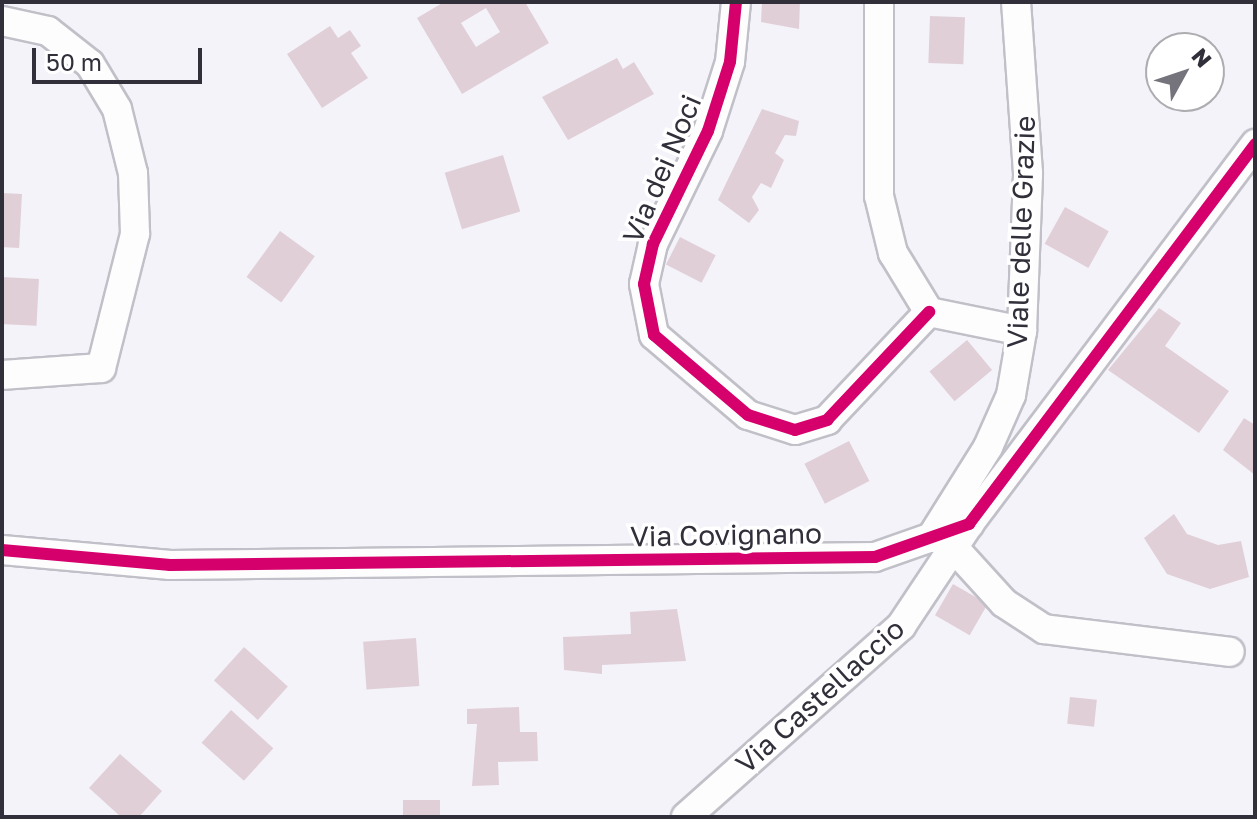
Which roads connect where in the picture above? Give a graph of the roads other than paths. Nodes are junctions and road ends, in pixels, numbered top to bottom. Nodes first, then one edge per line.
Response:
1 (736, 2) edge
2 (879, 2) edge
3 (1016, 2) edge
4 (2, 21) edge
5 (1255, 144) edge
6 (929, 312) junction
7 (1022, 331) junction
8 (2, 375) edge
9 (942, 543) junction
10 (2, 550) edge
11 (1230, 652) dead end
12 (686, 817) edge

1 - 6 street, Via dei Noci
2 - 6 street
3 - 7 street, Viale delle Grazie
4 - 8 street
5 - 9 street, Via Castellaccio
6 - 7 street
7 - 9 street, Viale delle Grazie
9 - 10 street, Via Covignano
9 - 11 street
9 - 12 street, Via Castellaccio

